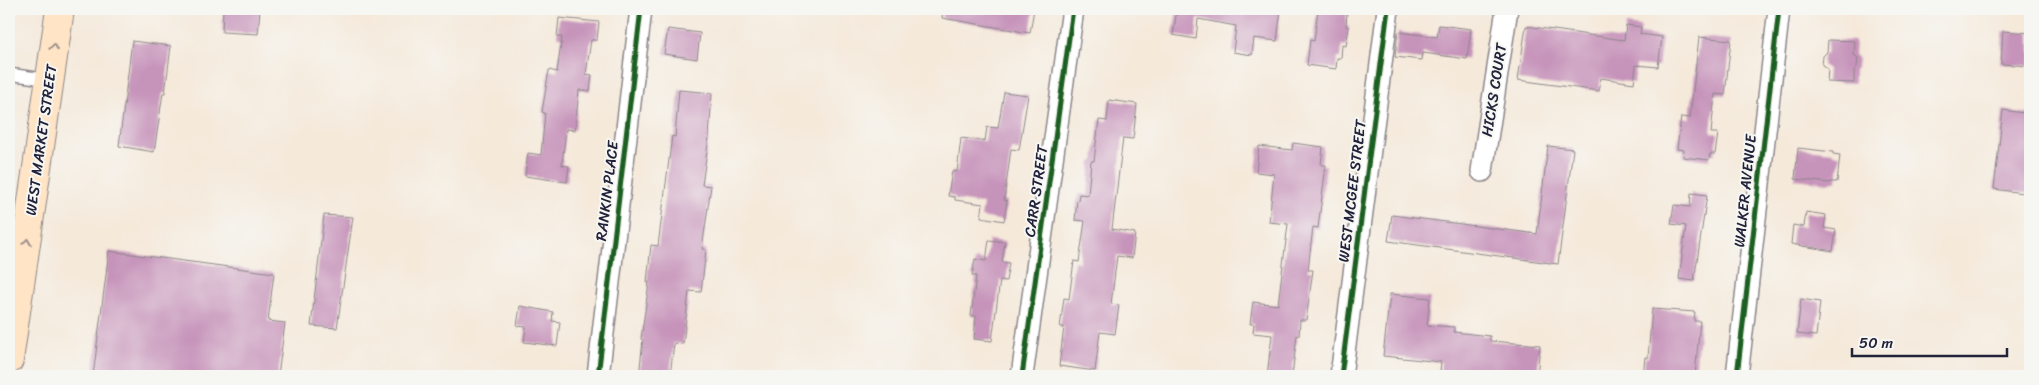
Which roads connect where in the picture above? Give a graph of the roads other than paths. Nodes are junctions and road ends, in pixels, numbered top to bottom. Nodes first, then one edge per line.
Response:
1 (60, 9) edge
2 (641, 9) edge
3 (1073, 9) edge
4 (1388, 9) edge
5 (1507, 9) edge
6 (1779, 9) edge
7 (9, 74) edge
8 (50, 80) junction
9 (1482, 171) dead end
10 (9, 360) edge
11 (598, 376) edge
12 (1022, 376) edge
13 (1341, 376) edge
14 (1737, 376) edge

8 -> 1 main road, WEST MARKET STREET
2 - 11 street, RANKIN PLACE
3 - 12 street, CARR STREET
4 - 13 street, WEST MCGEE STREET
5 - 9 street, HICKS COURT
6 - 14 street, WALKER AVENUE
7 - 8 lane
10 -> 8 main road, WEST MARKET STREET

